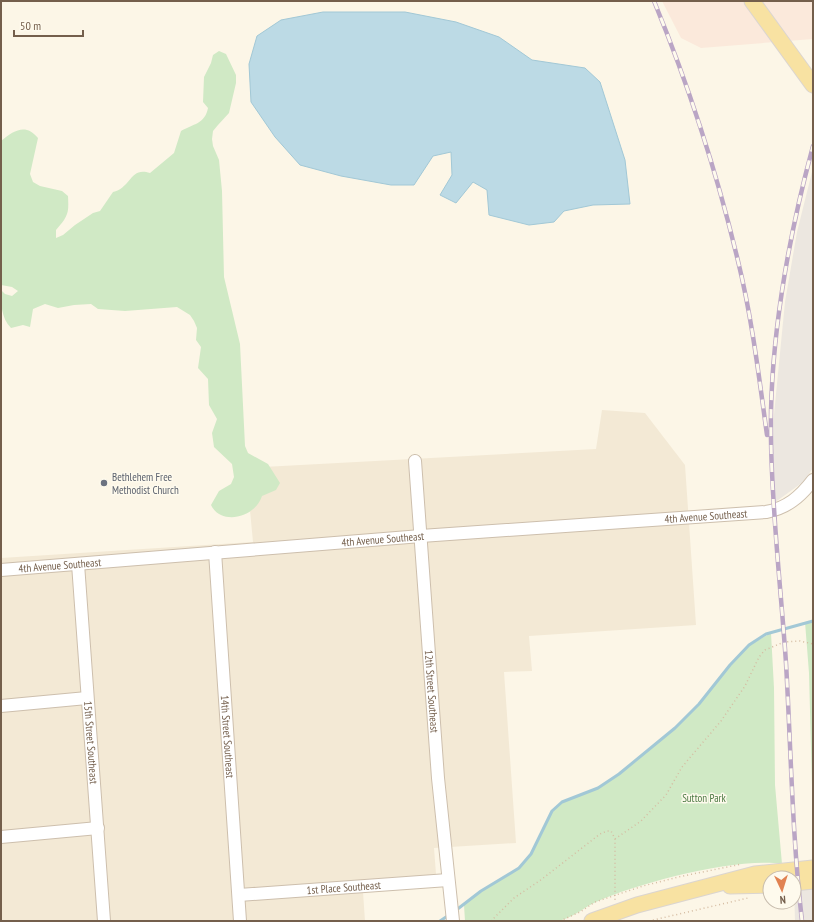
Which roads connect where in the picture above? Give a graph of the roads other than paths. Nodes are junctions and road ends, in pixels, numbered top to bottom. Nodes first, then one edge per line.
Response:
1 (752, 1) edge
2 (813, 85) edge
3 (415, 460) dead end
4 (813, 480) edge
5 (421, 536) junction
6 (214, 552) junction
7 (78, 564) junction
8 (1, 570) edge
9 (87, 698) junction
10 (1, 706) edge
11 (98, 828) junction
12 (1, 837) edge
13 (813, 868) edge
14 (813, 881) edge
15 (802, 882) edge
16 (762, 885) edge
17 (449, 886) junction
18 (711, 886) junction
19 (239, 895) junction
20 (616, 916) edge
21 (104, 921) edge
22 (240, 921) edge
23 (453, 921) edge
24 (592, 921) edge

1 - 2 main road
3 - 5 street, 12th Street Southeast
4 - 5 street, 4th Avenue Southeast
5 - 6 street, 4th Avenue Southeast
5 - 17 street, 12th Street Southeast
6 - 7 street, 4th Avenue Southeast
6 - 19 street, 14th Street Southeast
7 - 8 street, 4th Avenue Southeast
7 - 9 street, 15th Street Southeast
9 - 10 street
9 - 11 street, 15th Street Southeast
11 - 12 street
11 - 21 street, 15th Street Southeast
13 - 18 main road
14 - 15 main road
16 - 18 main road
17 - 19 street, 1st Place Southeast
17 - 23 street, 12th Street Southeast
18 - 20 main road
19 - 22 street, 14th Street Southeast
20 - 24 main road

